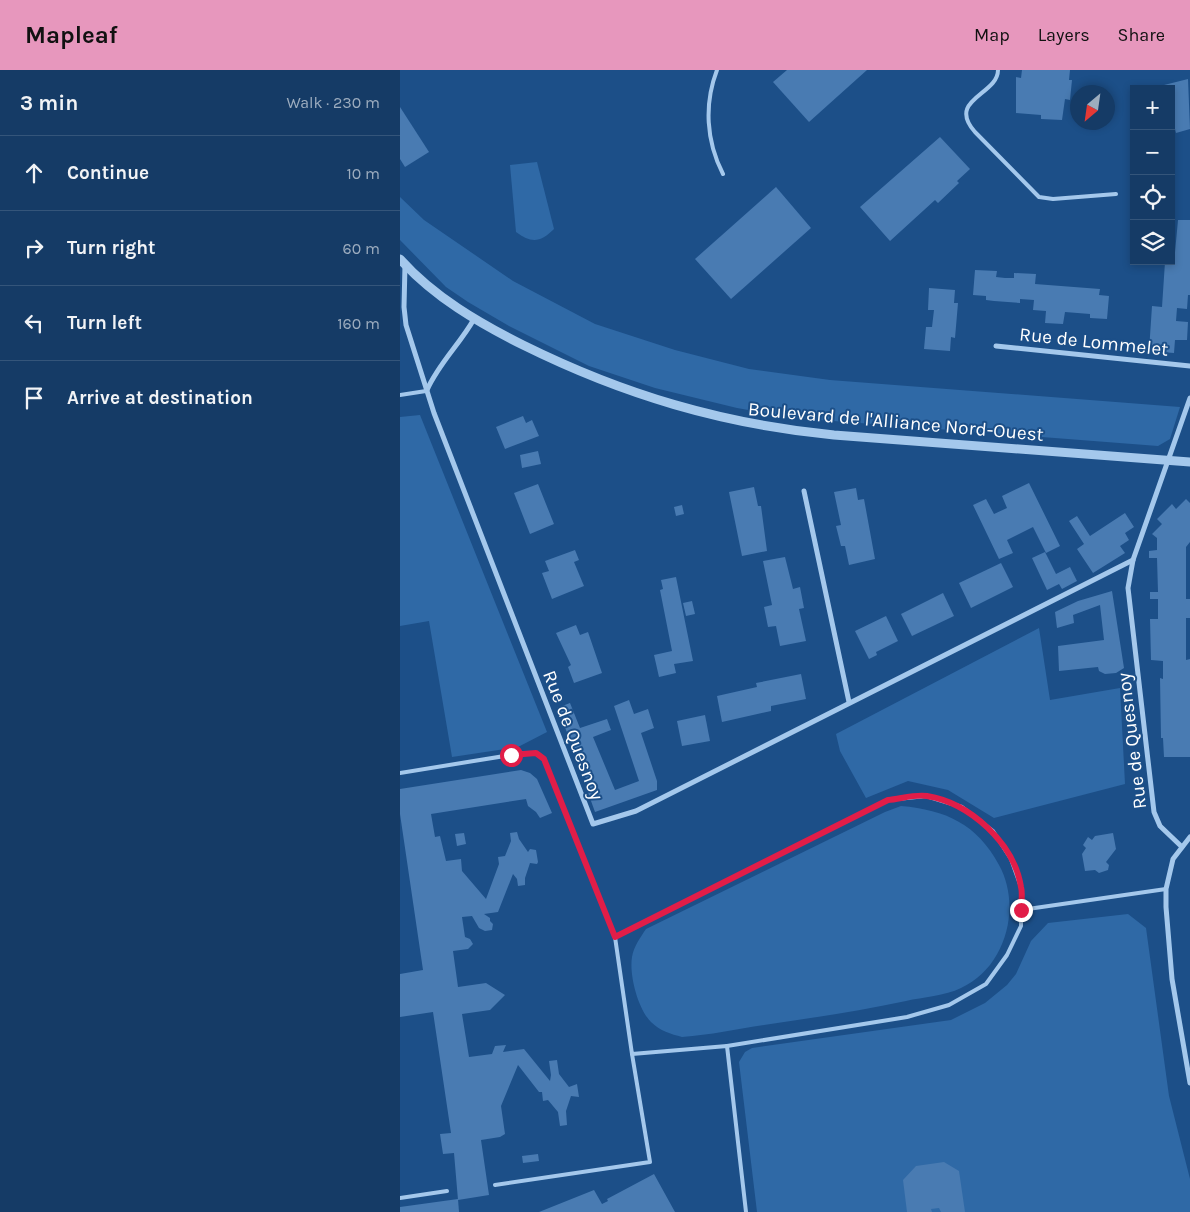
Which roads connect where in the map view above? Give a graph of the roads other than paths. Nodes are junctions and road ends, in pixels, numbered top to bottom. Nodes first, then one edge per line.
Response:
1 (718, 70) edge
2 (998, 70) edge
3 (723, 174) dead end
4 (1116, 194) dead end
5 (403, 262) edge
6 (474, 318) junction
7 (996, 346) dead end
8 (1190, 366) edge
9 (426, 391) junction
10 (400, 395) edge
11 (1190, 398) edge
12 (1168, 460) junction
13 (1190, 462) edge
14 (804, 491) dead end
15 (1133, 560) junction
16 (849, 702) junction
17 (400, 773) edge
18 (1190, 837) edge
19 (1182, 847) junction
20 (1166, 890) junction
21 (1021, 910) junction
22 (615, 937) junction
23 (727, 1046) junction
24 (632, 1054) junction
25 (1190, 1083) edge
26 (495, 1185) dead end
27 (447, 1191) dead end
28 (400, 1198) edge
29 (746, 1212) edge

1 - 3 lane
2 - 4 lane
5 - 6 street, Boulevard de l'Alliance Nord-Ouest
5 - 9 street
6 - 9 street
6 - 12 street, Boulevard de l'Alliance Nord-Ouest
7 - 8 street, Rue de Lommelet
9 - 10 lane
9 - 16 street, Rue de Quesnoy
11 - 12 street
12 - 13 street, Boulevard de l'Alliance Nord-Ouest
12 - 15 street, Rue de Quesnoy
14 - 16 street
15 - 16 street, Rue de Quesnoy
15 - 19 street, Rue de Quesnoy
17 - 22 lane
18 - 19 street
19 - 20 street
20 - 21 lane
20 - 25 street
21 - 22 lane
21 - 23 lane
22 - 24 lane
23 - 24 lane
23 - 29 lane
24 - 26 lane
27 - 28 lane

